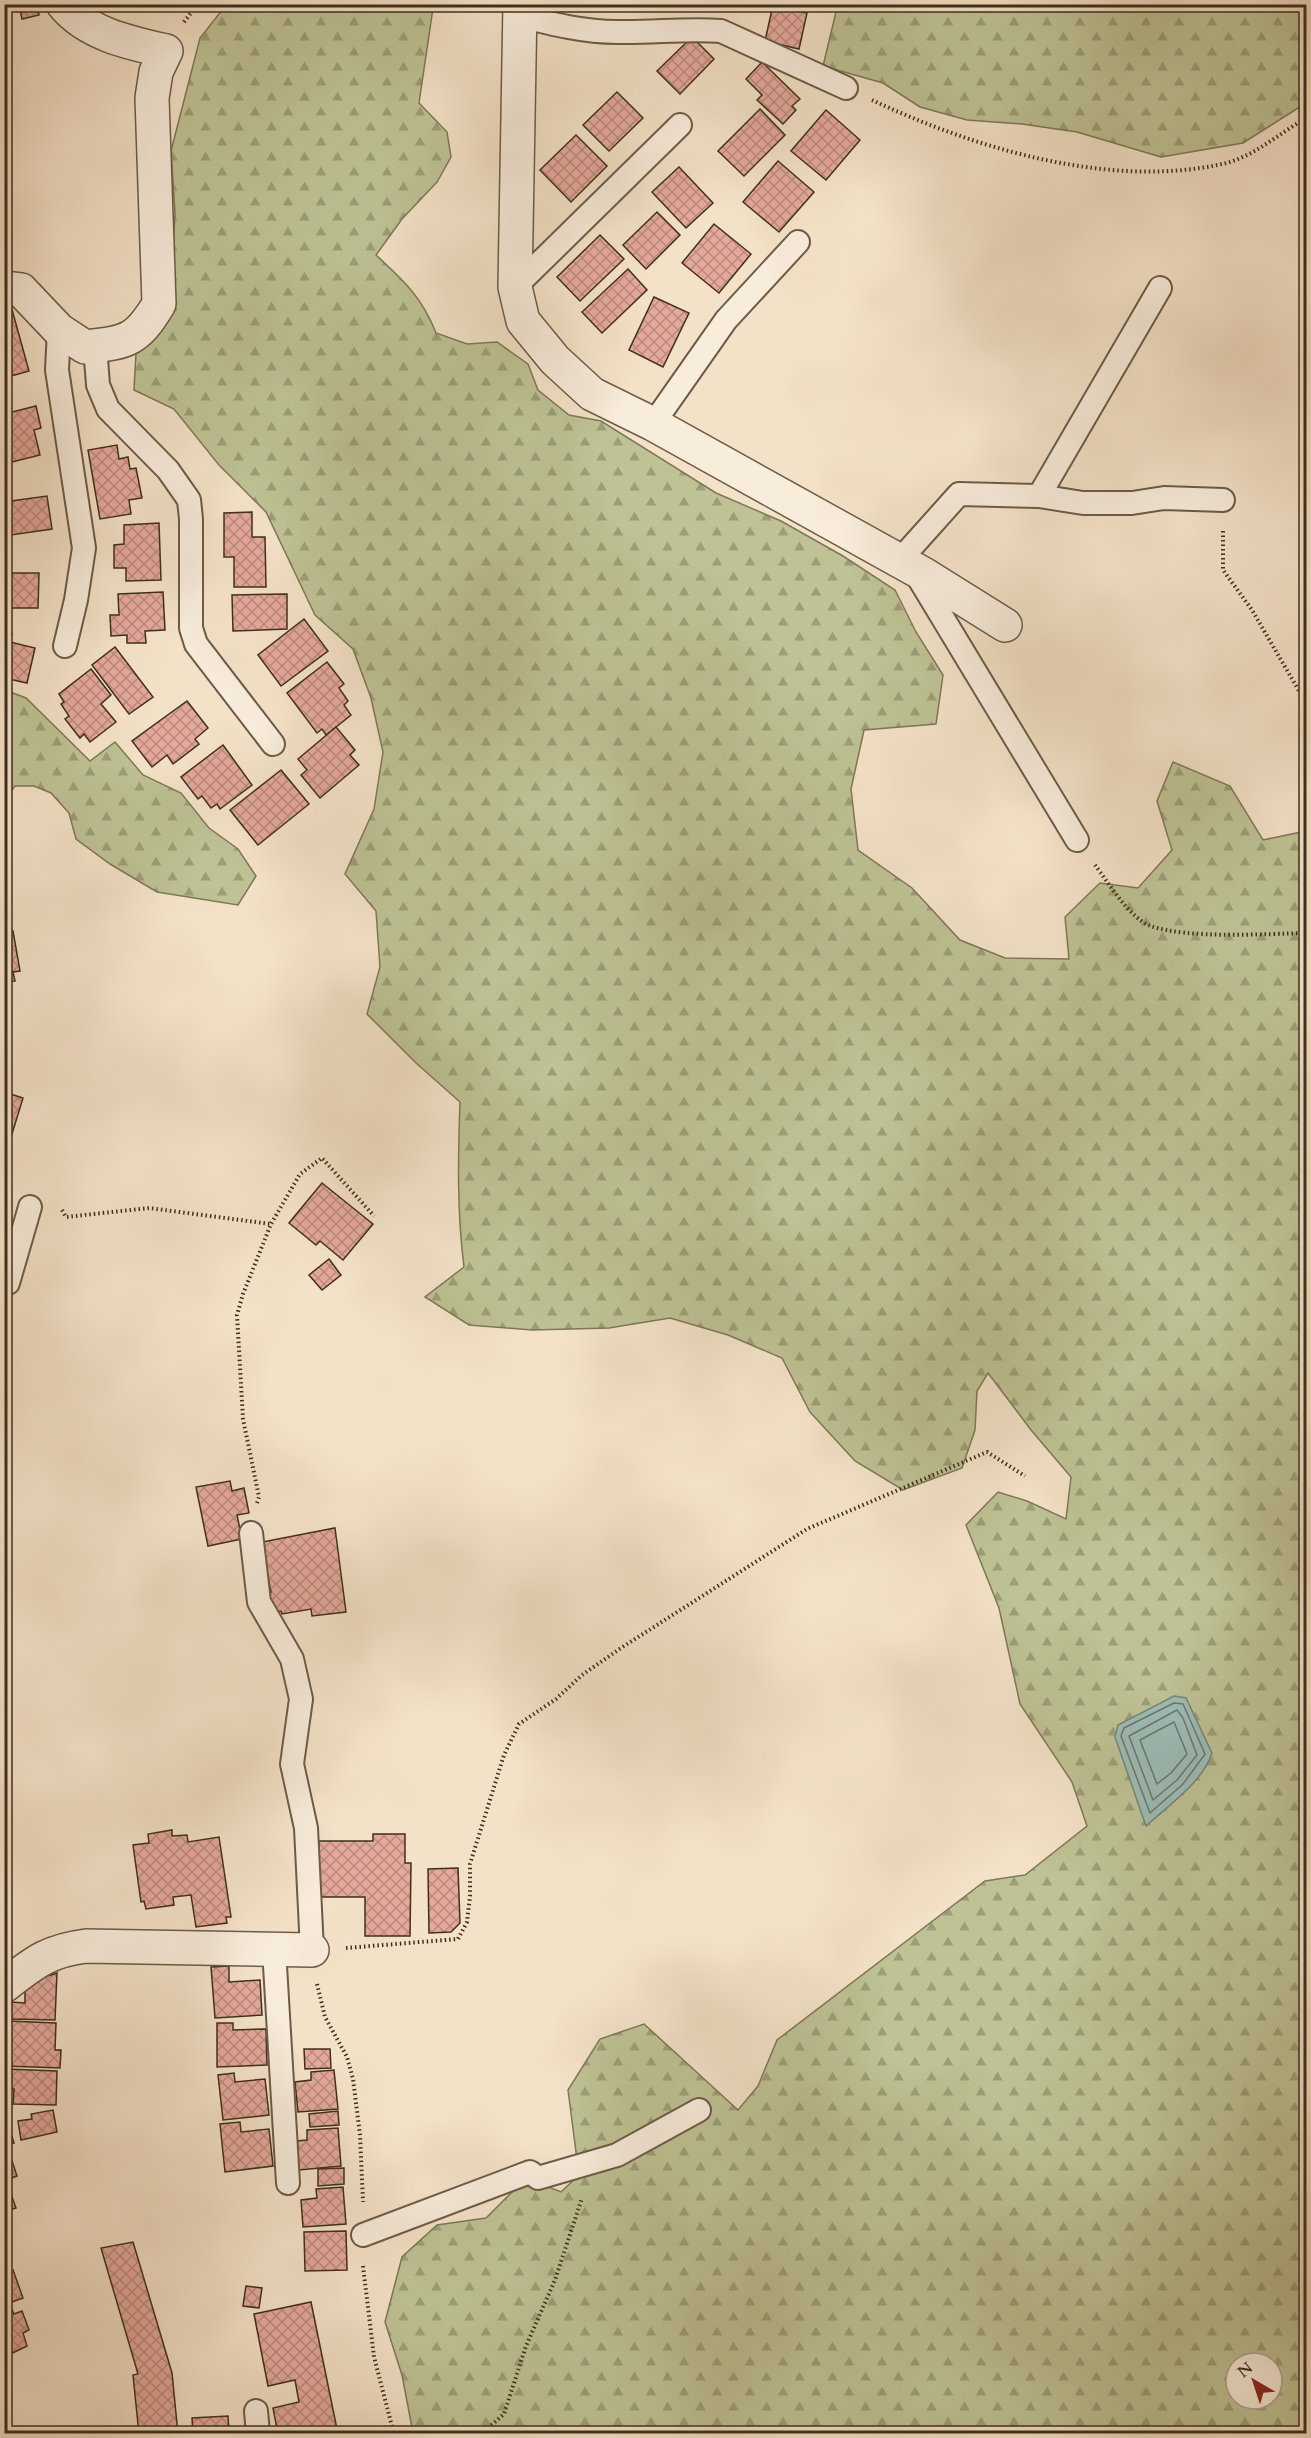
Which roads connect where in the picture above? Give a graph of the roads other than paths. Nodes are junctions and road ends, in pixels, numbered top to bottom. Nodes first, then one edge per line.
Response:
1 (63, 4) edge
2 (520, 10) edge
3 (846, 88) road end
4 (680, 125) dead end
5 (798, 242) dead end
6 (515, 287) junction
7 (4, 288) edge
8 (1160, 288) dead end
9 (59, 330) junction
10 (95, 346) junction
11 (653, 424) junction
12 (1039, 496) junction
13 (1223, 500) road end
14 (906, 565) junction
15 (1005, 625) dead end
16 (65, 646) dead end
17 (273, 744) dead end
18 (1077, 840) road end
19 (30, 1207) road end
20 (4, 1284) edge
21 (251, 1533) road end
22 (274, 1949) junction
23 (312, 1950) joint
24 (4, 1986) edge
25 (699, 2110) dead end
26 (288, 2183) dead end
27 (363, 2235) road end
28 (256, 2411) dead end
29 (258, 2433) edge

1 - 10 street
2 - 3 lane
2 - 6 street
4 - 6 lane
5 - 11 lane
6 - 11 street
7 - 9 street
8 - 12 lane
9 - 10 street
9 - 16 lane
10 - 17 lane
11 - 14 street
12 - 13 lane
12 - 14 lane
14 - 15 street
14 - 18 lane
19 - 20 lane
21 - 23 lane
22 - 23 street
22 - 24 street
22 - 26 lane
25 - 27 lane
28 - 29 lane

